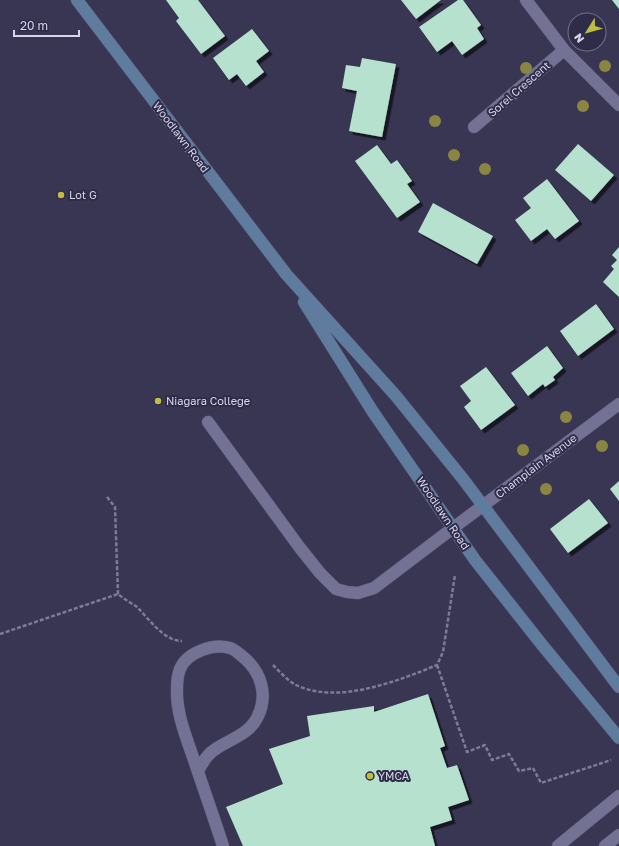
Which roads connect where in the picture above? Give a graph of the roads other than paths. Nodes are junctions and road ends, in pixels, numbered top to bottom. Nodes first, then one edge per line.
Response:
1 (77, 0) edge
2 (526, 0) edge
3 (564, 50) junction
4 (619, 105) edge
5 (474, 127) dead end
6 (286, 274) junction
7 (619, 404) edge
8 (208, 422) dead end
9 (483, 507) junction
10 (453, 528) junction
11 (619, 687) edge
12 (619, 738) edge
13 (198, 771) junction
14 (619, 796) edge
15 (619, 835) edge
16 (223, 846) edge
17 (558, 846) edge
18 (605, 846) edge

1 - 6 main road, Woodlawn Road
2 - 3 street
3 - 4 street
3 - 5 street, Sorel Crescent
6 - 9 main road, Woodlawn Road
6 - 10 main road, Woodlawn Road
7 - 9 street, Champlain Avenue
8 - 10 street, Champlain Avenue
9 - 10 street, Champlain Avenue
9 - 11 main road, Woodlawn Road
10 - 12 main road, Woodlawn Road
13 - 13 street
13 - 16 street
14 - 17 street
15 - 18 street

